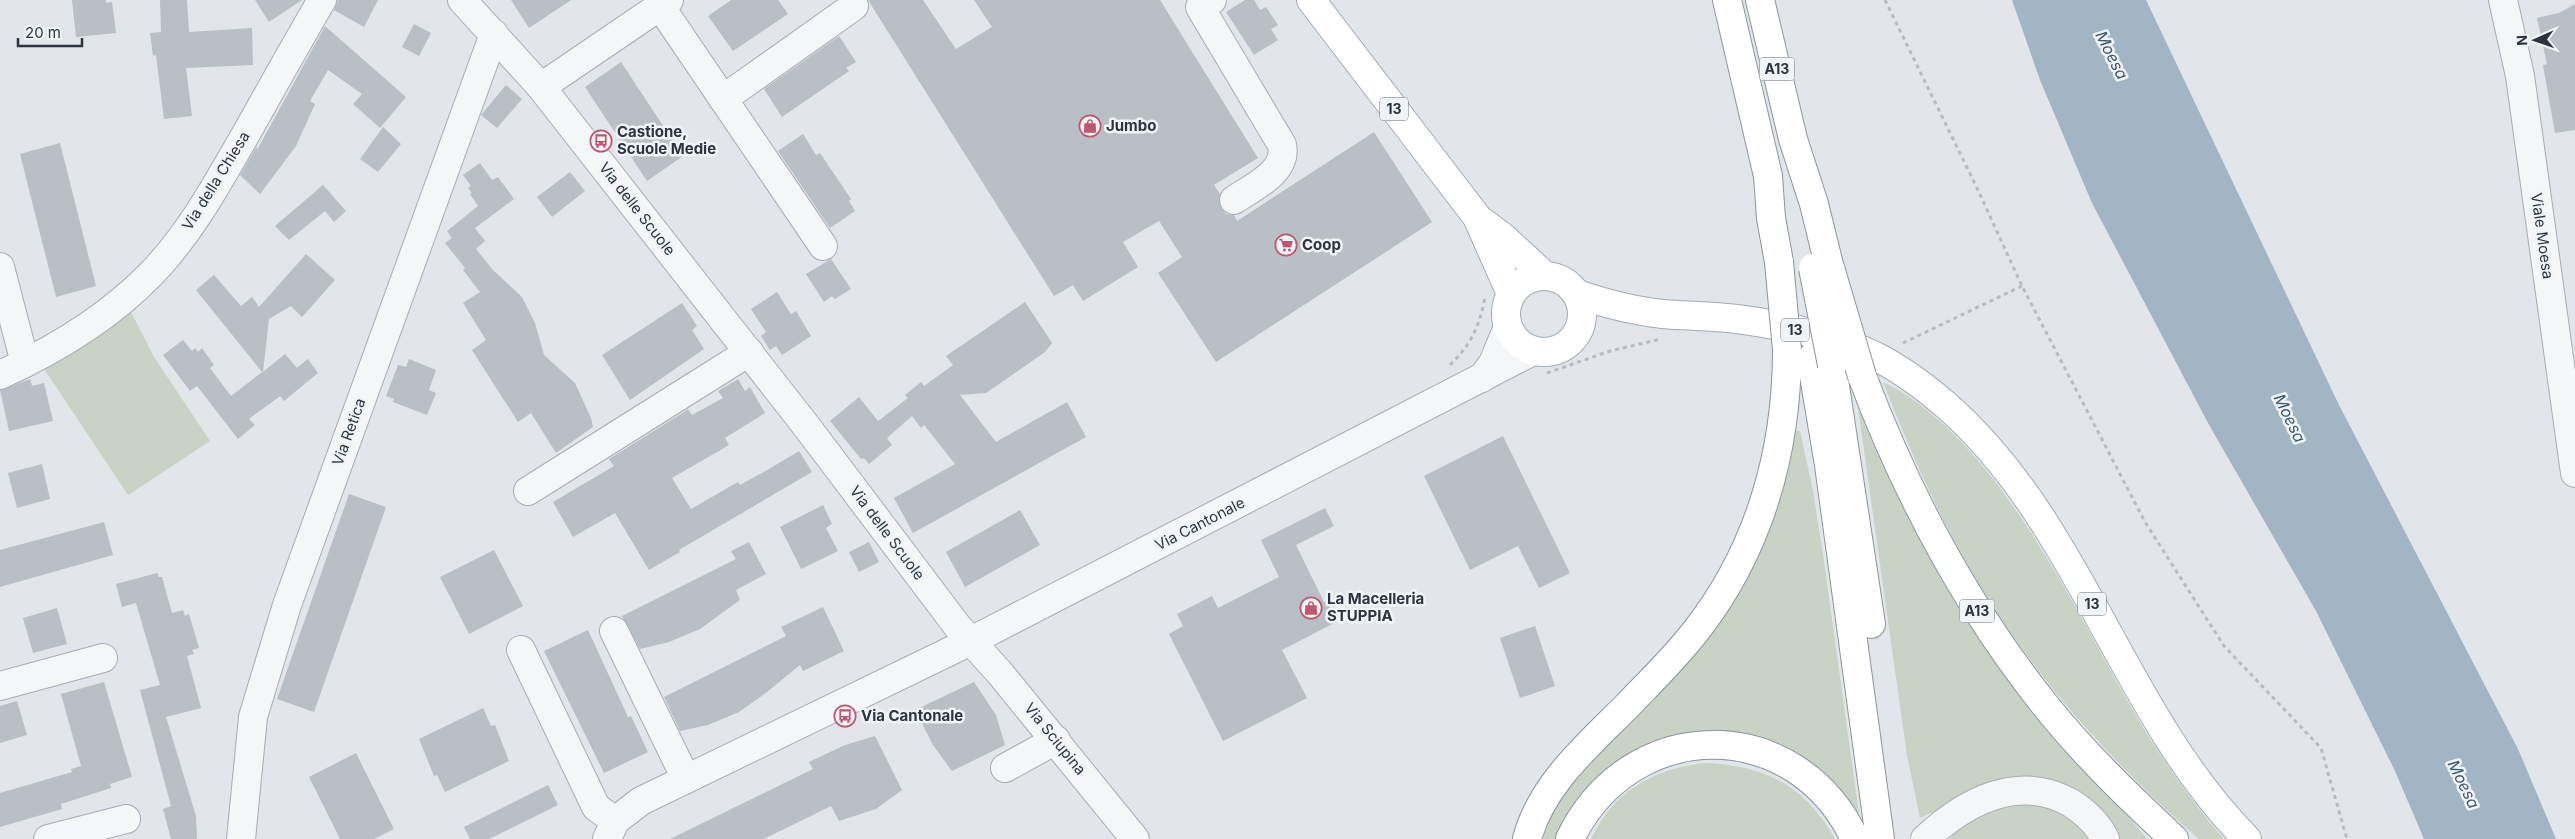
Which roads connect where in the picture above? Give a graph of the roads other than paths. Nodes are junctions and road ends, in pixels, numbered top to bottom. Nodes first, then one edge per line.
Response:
1 (322, 0) edge
2 (462, 0) edge
3 (1212, 0) edge
4 (1311, 0) edge
5 (1727, 0) edge
6 (1760, 0) edge
7 (664, 3) edge
8 (2511, 3) edge
9 (854, 6) dead end
10 (494, 34) junction
11 (541, 87) junction
12 (723, 99) junction
13 (1234, 200) dead end
14 (1477, 217) junction
15 (824, 246) dead end
16 (1803, 261) junction
17 (0, 267) edge
18 (1544, 275) junction
19 (1512, 294) junction
20 (1577, 294) junction
21 (1508, 326) junction
22 (1663, 326) junction
23 (1580, 328) junction
24 (748, 352) junction
25 (1810, 358) junction
26 (1538, 362) junction
27 (25, 363) junction
28 (1869, 366) junction
29 (0, 374) edge
30 (1482, 378) junction
31 (2570, 420) edge
32 (2575, 474) edge
33 (528, 491) dead end
34 (614, 631) dead end
35 (971, 641) junction
36 (521, 650) dead end
37 (103, 658) dead end
38 (0, 686) edge
39 (1056, 740) junction
40 (1005, 768) dead end
41 (686, 779) junction
42 (2144, 811) junction
43 (126, 819) dead end
44 (611, 830) edge
45 (48, 839) edge
46 (241, 839) edge
47 (1135, 839) edge
48 (1527, 839) edge
49 (1570, 839) edge
50 (1855, 839) edge
51 (1880, 839) edge
52 (1899, 839) edge
53 (1925, 839) edge
54 (2105, 839) edge
55 (2162, 839) edge
56 (2174, 839) edge
57 (2247, 839) edge

1 - 27 street, Via della Chiesa
2 - 10 street, Via delle Scuole
3 - 13 street
4 - 14 main road, 13
5 - 16 main road, A13
6 - 16 main road, A13
7 - 11 street
7 - 12 street
8 - 31 street, Viale Moesa
9 - 12 street
10 - 11 street, Via delle Scuole
10 - 46 street, Via Retica
11 - 24 street, Via delle Scuole
12 - 15 street
14 - 18 main road, 13
14 - 19 main road, 13
16 - 25 main road, A13, bridge
16 - 25 main road, A13, bridge
16 - 28 main road, A13, bridge
17 - 27 street
18 - 19 main road
18 - 20 main road
19 - 21 main road
20 - 22 main road, 13
20 - 23 main road
21 - 26 main road
21 - 30 street
22 - 23 main road, 13
22 - 28 main road, 13
23 - 26 main road
24 - 33 street
24 - 35 street, Via delle Scuole
25 - 48 main road, A13
25 - 51 main road, A13
25 - 52 main road, A13
26 - 30 street, Via Cantonale
27 - 29 street, Via della Chiesa
28 - 42 main road, A13
28 - 57 main road, 13
30 - 35 street, Via Cantonale
31 - 32 street, Viale Moesa
34 - 41 street
35 - 39 street, Via Sciupina
35 - 41 street, Via Cantonale
36 - 44 street
37 - 38 street
39 - 40 street
39 - 47 street, Via Sciupina
41 - 44 street, Via Cantonale
42 - 55 main road, A13
42 - 56 main road, A13
43 - 45 street
49 - 50 main road
53 - 54 street

